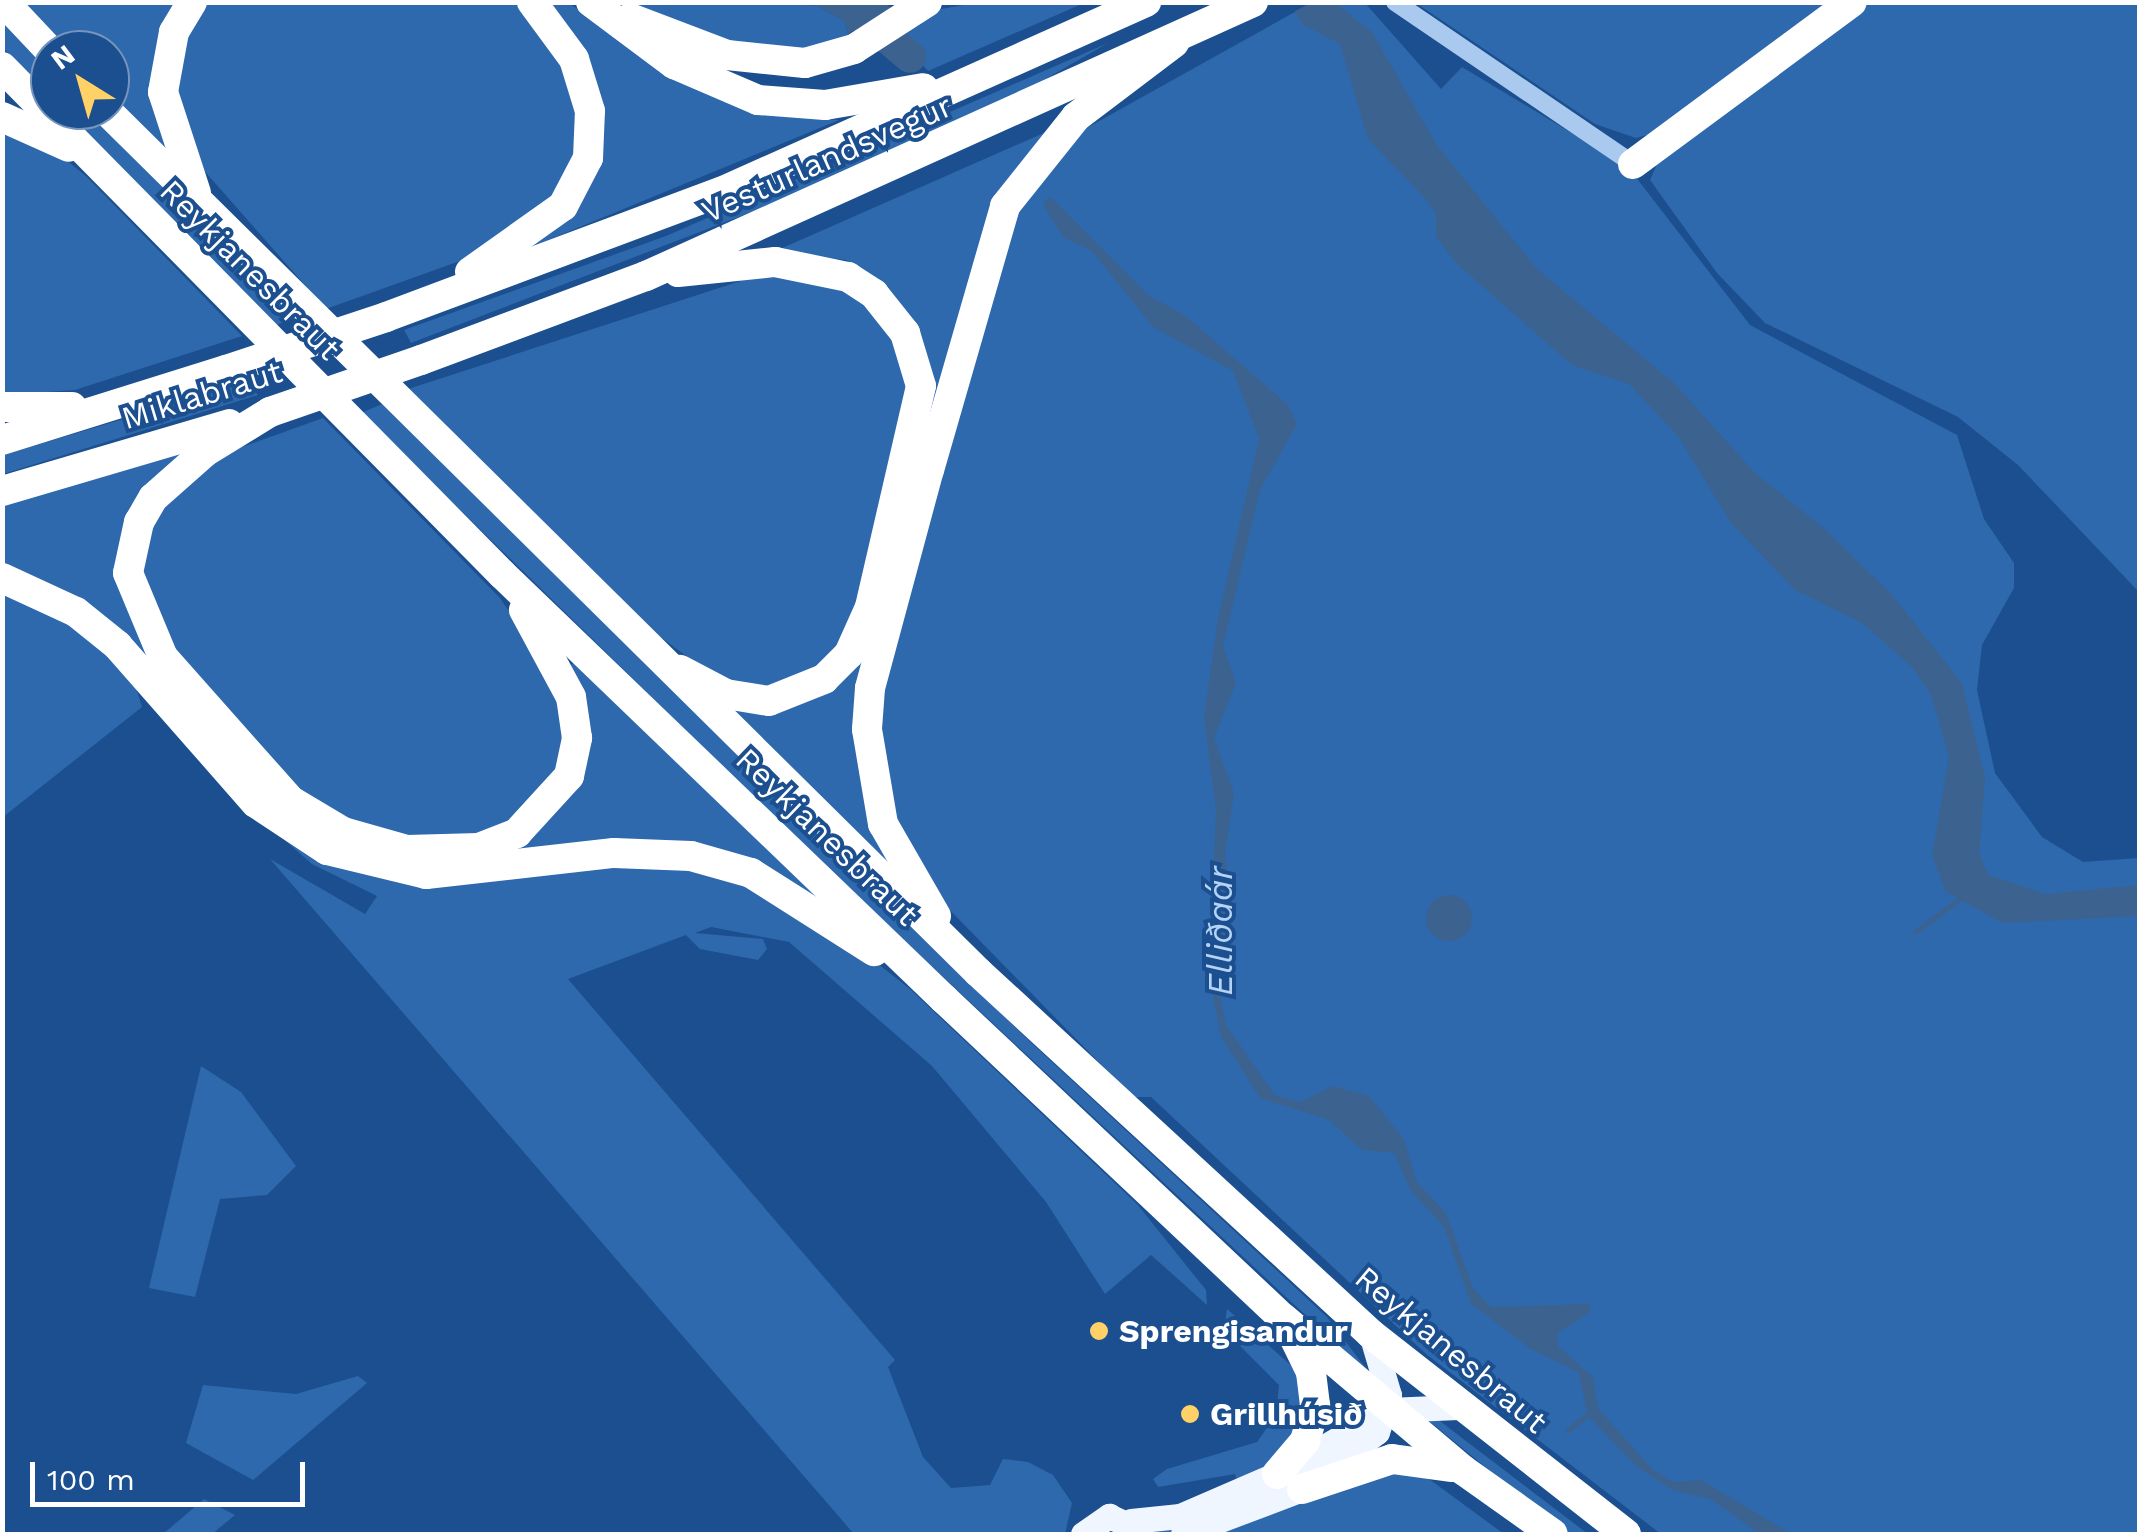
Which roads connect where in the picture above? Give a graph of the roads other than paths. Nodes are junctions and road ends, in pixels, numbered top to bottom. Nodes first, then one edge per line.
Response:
1 (4, 2) edge
2 (192, 2) edge
3 (532, 2) edge
4 (591, 2) edge
5 (601, 2) edge
6 (1146, 2) edge
7 (1253, 2) edge
8 (1395, 2) edge
9 (1852, 2) edge
10 (922, 6) edge
11 (30, 30) edge
12 (1174, 42) junction
13 (2, 67) edge
14 (1005, 68) junction
15 (2, 117) edge
16 (126, 130) edge
17 (85, 155) junction
18 (1632, 164) joint
19 (204, 210) junction
20 (646, 276) junction
21 (386, 317) junction
22 (421, 360) joint
23 (120, 406) junction
24 (2, 407) edge
25 (270, 412) junction
26 (2, 440) edge
27 (2, 491) edge
28 (502, 574) junction
29 (2, 578) edge
30 (643, 648) junction
31 (978, 972) junction
32 (944, 998) junction
33 (1283, 1318) junction
34 (1371, 1334) junction
35 (1458, 1407) junction
36 (1388, 1410) junction
37 (1463, 1470) junction
38 (1290, 1482) junction
39 (1137, 1528) edge
40 (1083, 1534) edge
41 (1182, 1534) edge
42 (1553, 1534) edge
43 (1626, 1534) edge

1 - 11 highway
2 - 19 highway
3 - 21 highway
4 - 14 highway
5 - 10 highway
6 - 14 highway, Vesturlandsvegur
7 - 12 highway, Vesturlandsvegur
8 - 18 street
9 - 18 highway
12 - 20 highway, Vesturlandsvegur
12 - 31 highway
13 - 17 highway, Reykjanesbraut
14 - 21 highway, Vesturlandsvegur
15 - 17 highway
16 - 19 highway, Reykjanesbraut
17 - 28 highway, Reykjanesbraut
19 - 30 highway, Reykjanesbraut
20 - 22 highway, Vesturlandsvegur
20 - 30 highway
21 - 23 highway, Miklabraut, bridge
22 - 25 highway, Miklabraut, bridge
23 - 24 highway
23 - 26 highway, Miklabraut
25 - 27 highway, Miklabraut
25 - 28 highway
28 - 32 highway, Reykjanesbraut
29 - 32 highway
30 - 31 highway, Reykjanesbraut
31 - 34 highway, Reykjanesbraut
32 - 33 highway, Reykjanesbraut
33 - 36 highway, Reykjanesbraut
33 - 38 highway
34 - 35 highway, Reykjanesbraut
34 - 36 main road
35 - 36 main road
35 - 43 highway, Reykjanesbraut
36 - 37 highway, Reykjanesbraut
36 - 38 main road
37 - 38 highway
37 - 42 highway, Reykjanesbraut
38 - 39 main road
38 - 41 main road
39 - 40 main road

